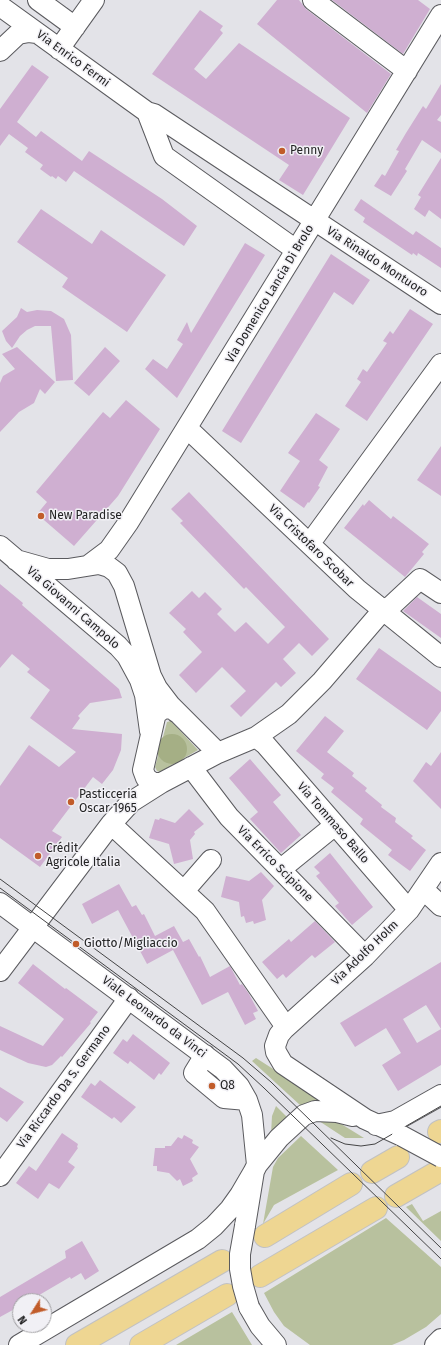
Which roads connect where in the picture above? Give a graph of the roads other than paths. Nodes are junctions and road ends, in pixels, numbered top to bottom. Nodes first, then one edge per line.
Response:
1 (38, 0) edge
2 (94, 0) edge
3 (313, 0) edge
4 (433, 0) edge
5 (0, 6) edge
6 (441, 6) edge
7 (75, 27) junction
8 (438, 27) edge
9 (0, 32) edge
10 (37, 33) junction
11 (0, 47) edge
12 (59, 49) junction
13 (0, 51) edge
14 (408, 71) junction
15 (146, 112) junction
16 (314, 221) junction
17 (296, 250) junction
18 (441, 304) edge
19 (441, 364) edge
20 (187, 428) junction
21 (311, 545) junction
22 (0, 546) edge
23 (16, 560) junction
24 (83, 566) junction
25 (441, 593) edge
26 (75, 610) junction
27 (383, 610) junction
28 (441, 657) edge
29 (145, 678) junction
30 (176, 712) junction
31 (150, 731) junction
32 (256, 737) junction
33 (218, 753) junction
34 (143, 766) junction
35 (191, 767) junction
36 (161, 783) junction
37 (131, 802) junction
38 (111, 824) junction
39 (334, 826) junction
40 (211, 860) dead end
41 (441, 863) edge
42 (281, 869) junction
43 (423, 890) junction
44 (184, 891) junction
45 (0, 903) edge
46 (441, 906) edge
47 (409, 910) junction
48 (33, 927) junction
49 (365, 956) junction
50 (0, 971) edge
51 (129, 998) junction
52 (283, 1031) junction
53 (441, 1095) edge
54 (370, 1122) junction
55 (400, 1146) junction
56 (438, 1165) edge
57 (255, 1168) junction
58 (372, 1172) dead end
59 (0, 1176) edge
60 (352, 1184) dead end
61 (396, 1196) dead end
62 (376, 1208) dead end
63 (266, 1236) dead end
64 (222, 1261) dead end
65 (260, 1276) dead end
66 (226, 1295) dead end
67 (441, 1339) edge
68 (441, 1344) edge
69 (19, 1345) edge
70 (77, 1345) edge
71 (141, 1345) edge
72 (276, 1345) edge
73 (435, 1345) edge

1 - 7 street
2 - 7 street
3 - 14 street
4 - 6 street
5 - 10 street, Via Enrico Fermi
7 - 12 street
8 - 14 street, Via Domenico Lancia Di Brolo
9 - 11 street
10 - 12 street, Via Enrico Fermi
10 - 13 street
12 - 15 street, Via Enrico Fermi
14 - 16 street, Via Domenico Lancia Di Brolo
15 - 16 street, Via Enrico Fermi
15 - 17 street
16 - 17 street, Via Domenico Lancia Di Brolo
16 - 18 street, Via Rinaldo Montuoro
17 - 20 street, Via Domenico Lancia Di Brolo
19 - 21 street
20 - 21 street, Via Cristofaro Scobar
20 - 24 street, Via Domenico Lancia Di Brolo
21 - 27 street, Via Cristofaro Scobar
22 - 23 street, Via Giovanni Campolo
23 - 24 street, Via Giovanni Campolo
23 - 26 street, Via Giovanni Campolo
24 - 26 street, Via Domenico Lancia Di Brolo
24 - 29 street, Via Giovanni Campolo
25 - 27 street
26 - 29 street, Via Giovanni Campolo
27 - 28 street, Via Cristofaro Scobar
27 - 32 street
29 - 30 street
29 - 31 street
30 - 31 street
30 - 33 street
31 - 34 street
32 - 33 street
32 - 39 street, Via Tommaso Ballo
33 - 35 street
34 - 36 street
34 - 37 street
35 - 36 street
35 - 42 street, Via Errico Scipione
36 - 37 street
37 - 38 street
38 - 44 street
38 - 48 street
39 - 42 street
39 - 47 street, Via Tommaso Ballo
40 - 44 street
41 - 43 street, Via Adolfo Holm
42 - 49 street, Via Errico Scipione
43 - 46 street
43 - 47 street, Via Adolfo Holm
44 - 52 street
45 - 48 street, Viale Leonardo da Vinci
47 - 49 street, Via Adolfo Holm
48 - 50 street
48 - 51 street, Viale Leonardo da Vinci
49 - 52 street, Via Adolfo Holm
51 - 57 street, Viale Leonardo da Vinci
51 - 59 street, Via Riccardo Da S. Germano
52 - 54 street
53 - 54 street
54 - 55 street
54 - 57 street
55 - 56 street, bridge
55 - 58 main road
56 - 61 main road
57 - 69 street
57 - 72 street, bridge
60 - 63 main road
62 - 65 main road
64 - 70 main road
66 - 71 main road
67 - 73 street
68 - 73 street

